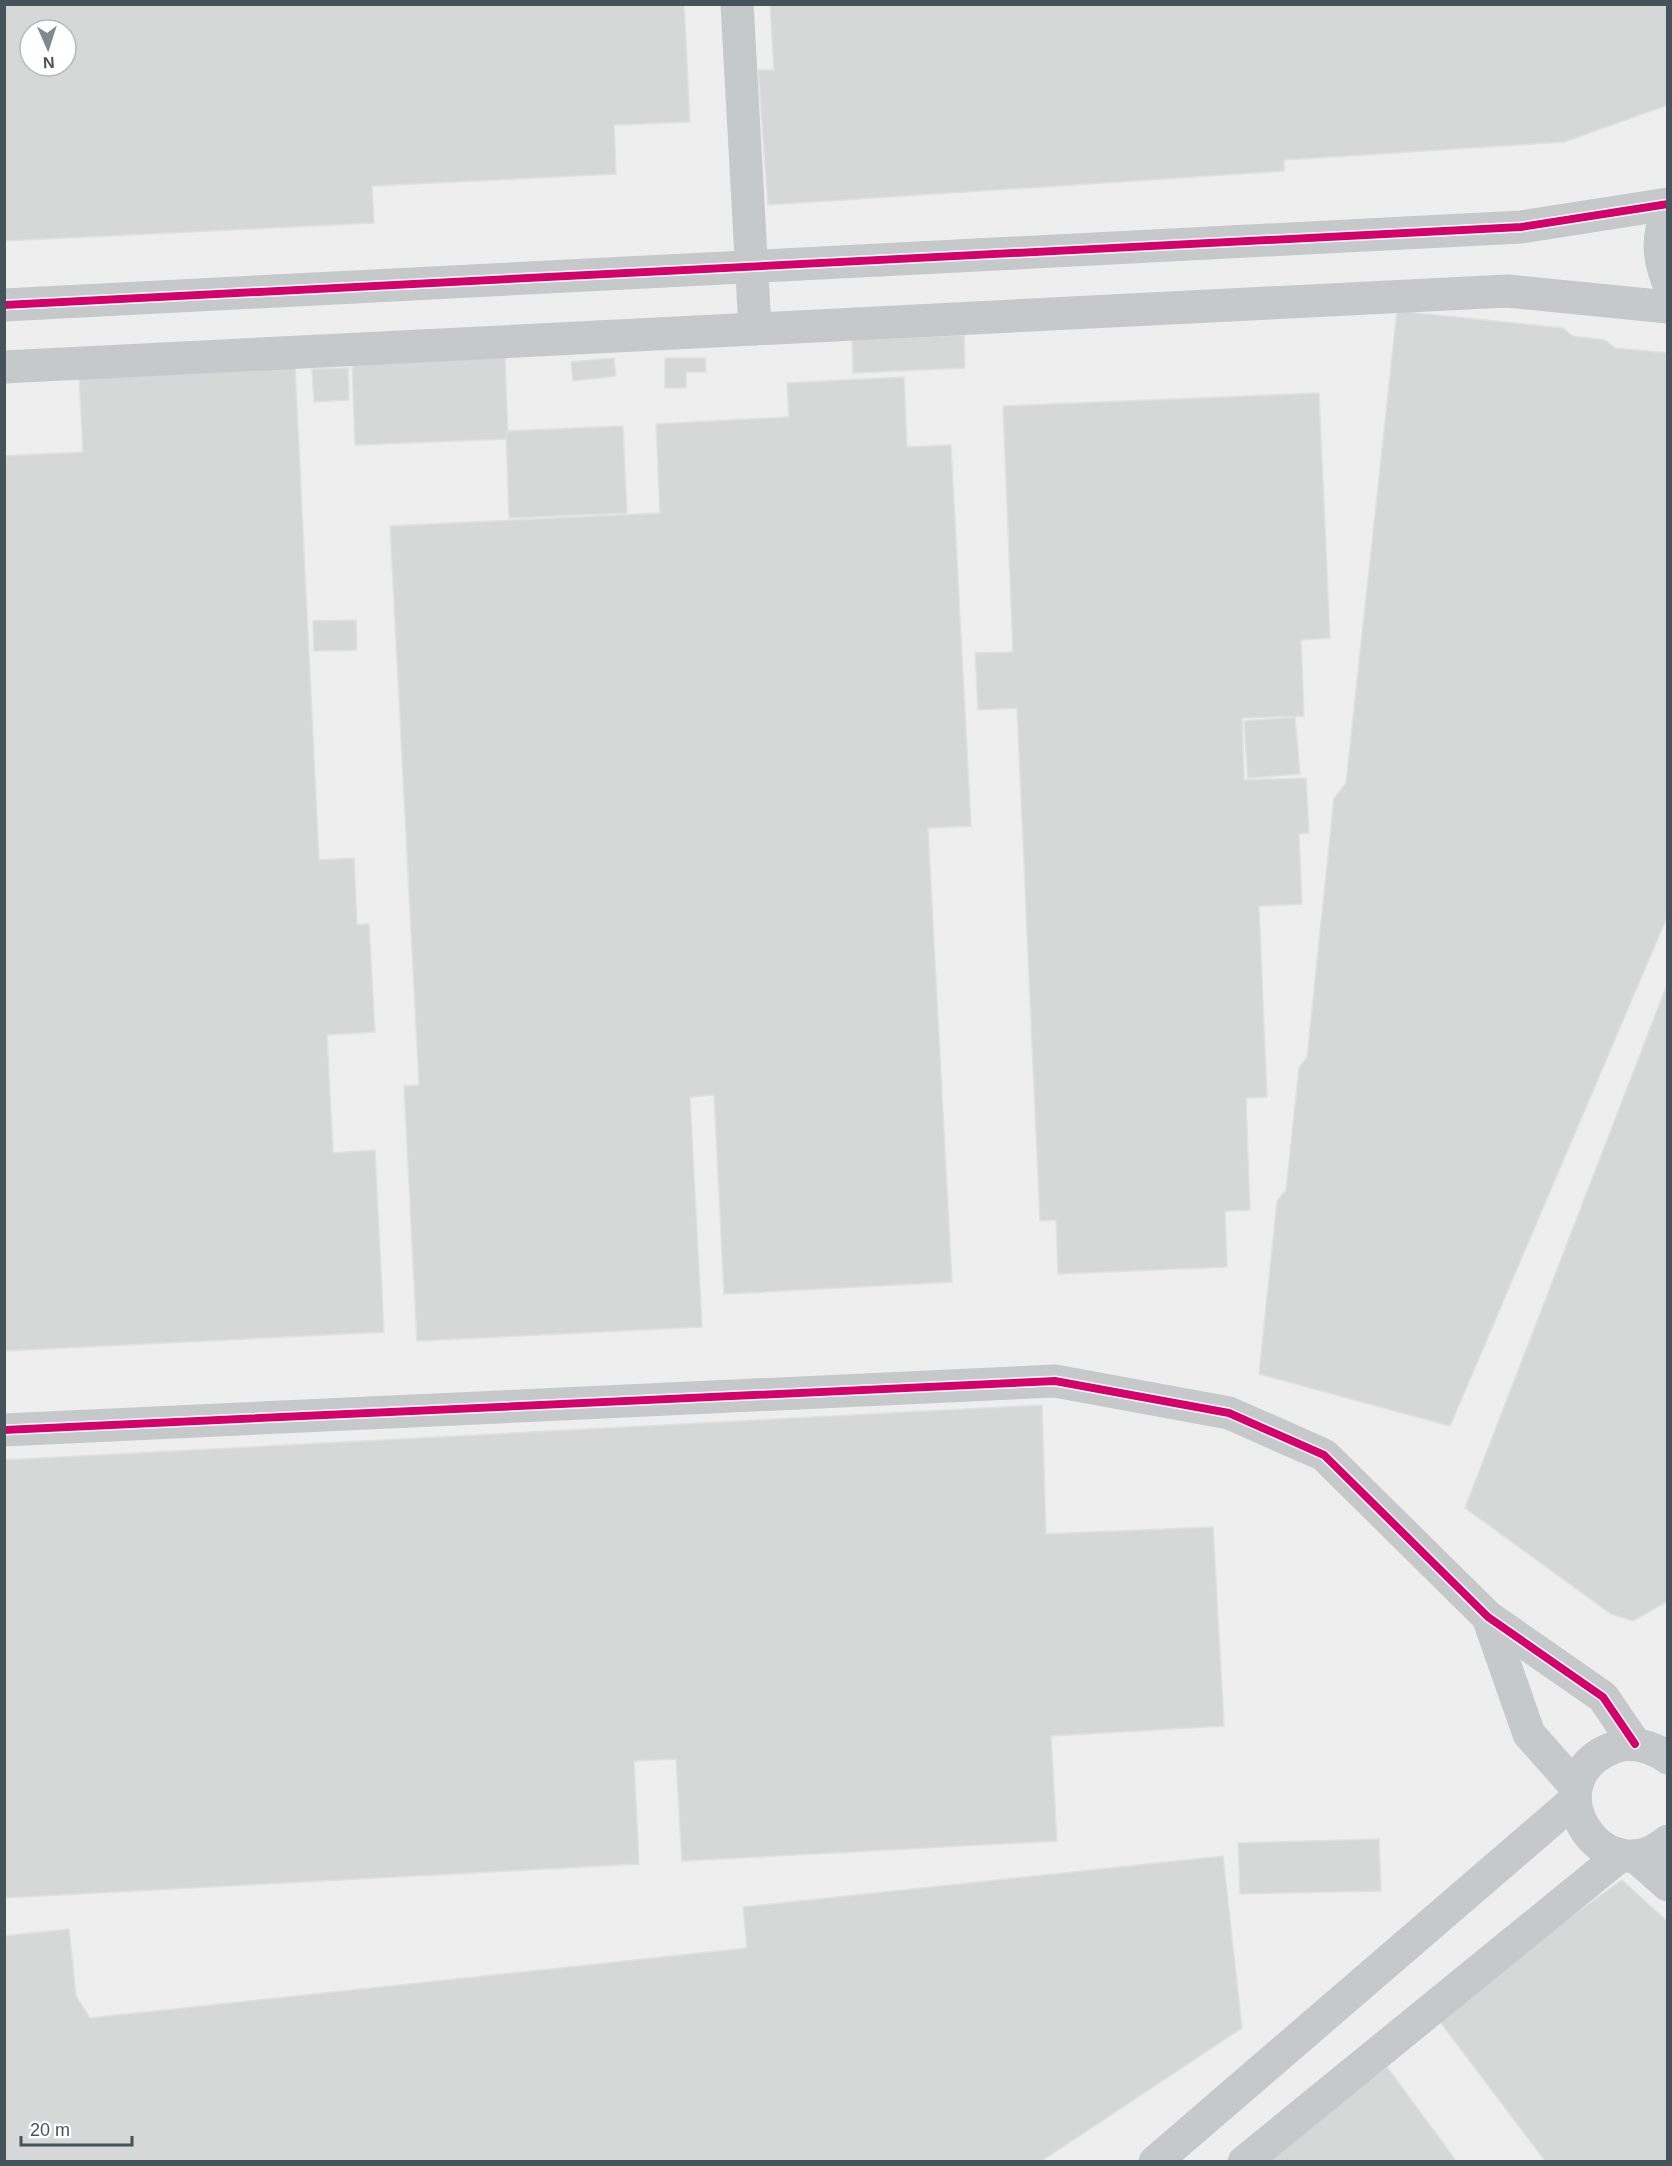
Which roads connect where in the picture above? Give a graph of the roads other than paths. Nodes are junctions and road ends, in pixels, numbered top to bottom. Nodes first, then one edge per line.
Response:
1 (737, 4) edge
2 (1668, 204) edge
3 (1668, 211) edge
4 (751, 268) junction
5 (1668, 282) edge
6 (4, 305) edge
7 (1668, 307) edge
8 (755, 329) junction
9 (4, 367) edge
10 (4, 1430) edge
11 (1488, 1617) junction
12 (1656, 1746) edge
13 (1576, 1794) junction
14 (1668, 1841) edge
15 (1628, 1855) junction
16 (1668, 1885) edge
17 (1192, 2150) edge
18 (1155, 2162) edge
19 (1244, 2162) edge

1 - 4 street
2 - 4 street
3 - 5 street
4 - 6 street
4 - 8 street
7 - 8 street
8 - 9 street
10 - 11 street
11 - 12 street
11 - 13 street
12 - 13 street
13 - 15 street
13 - 17 street
14 - 15 street
15 - 16 street
15 - 19 street
17 - 18 street

